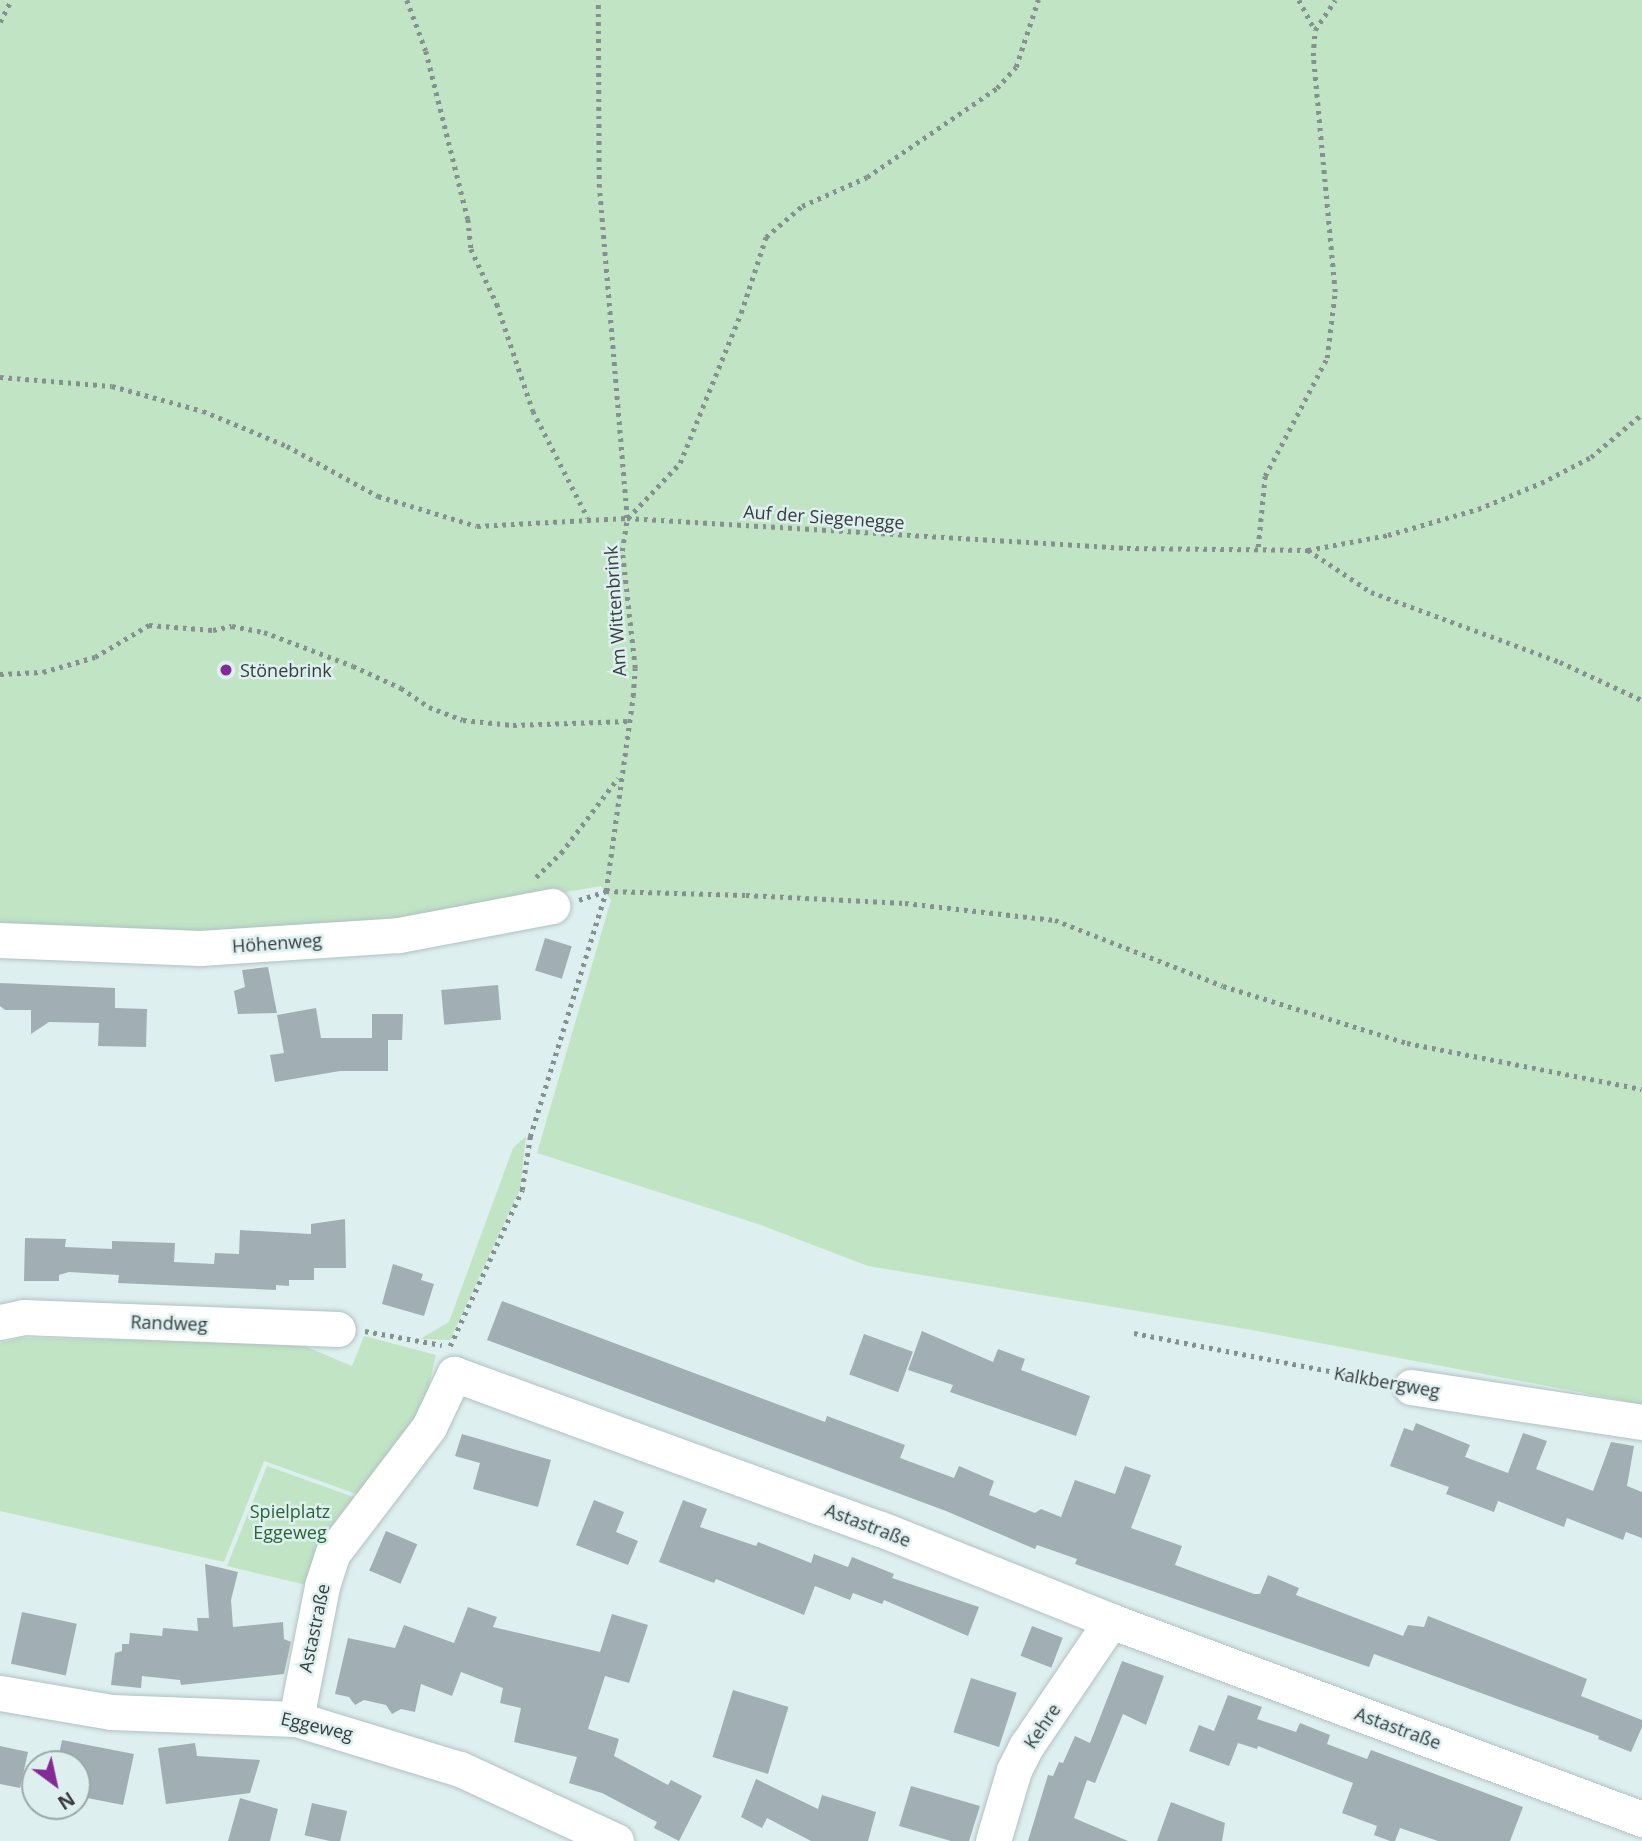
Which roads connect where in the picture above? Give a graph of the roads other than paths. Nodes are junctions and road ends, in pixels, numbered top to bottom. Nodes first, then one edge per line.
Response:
1 (542, 893) road end
2 (0, 940) edge
3 (0, 1322) edge
4 (338, 1329) road end
5 (1410, 1387) road end
6 (1642, 1422) edge
7 (1111, 1621) junction
8 (0, 1693) edge
9 (296, 1718) junction
10 (1642, 1819) edge
11 (616, 1841) edge
12 (992, 1841) edge

1 - 2 street, Höhenweg
3 - 4 street, Randweg
5 - 6 street, Kalkbergweg
7 - 9 street, Astastraße
7 - 10 street, Astastraße
7 - 12 street, Kehre
8 - 9 street, Eggeweg
9 - 11 street, Eggeweg

